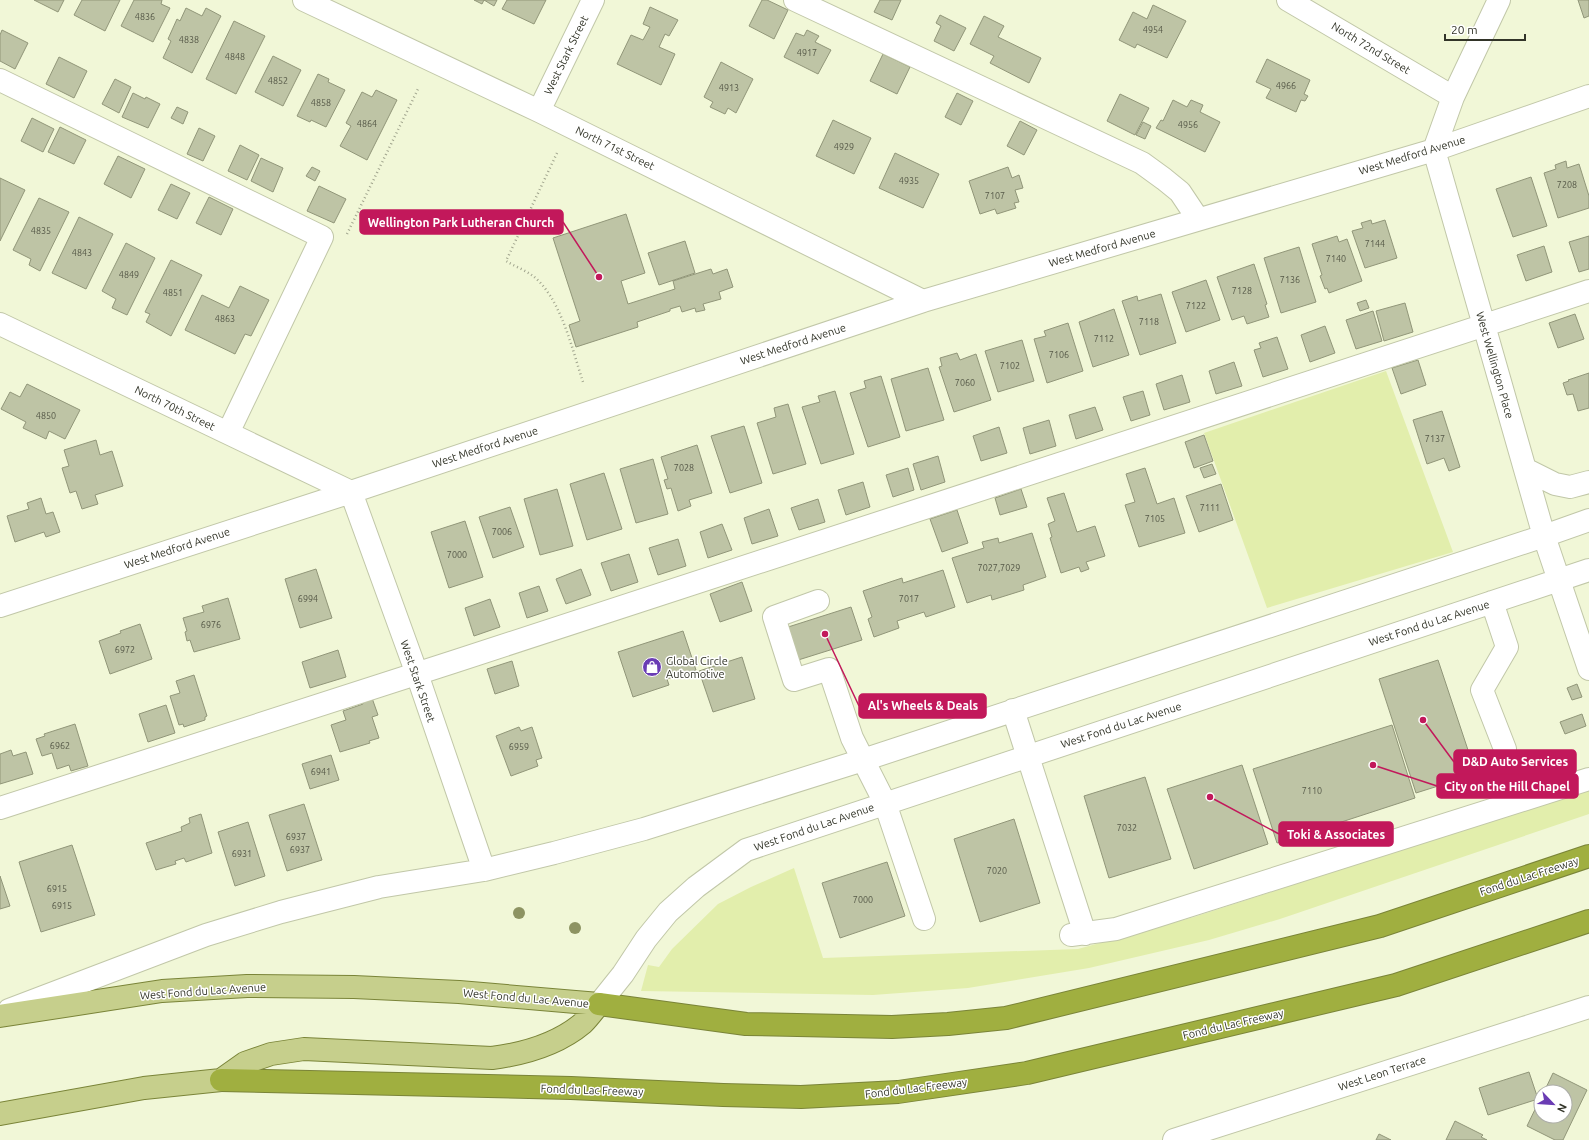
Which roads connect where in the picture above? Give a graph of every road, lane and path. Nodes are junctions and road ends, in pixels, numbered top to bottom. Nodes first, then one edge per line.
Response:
1 (304, 0) edge
2 (593, 0) edge
3 (795, 0) edge
4 (1288, 0) edge
5 (1498, 0) edge
6 (0, 80) edge
7 (1589, 96) edge
8 (1453, 97) junction
9 (539, 111) junction
10 (1434, 150) junction
11 (557, 153) dead end
12 (1198, 219) junction
13 (1589, 291) edge
14 (923, 301) junction
15 (0, 324) edge
16 (1484, 326) junction
17 (583, 382) dead end
18 (228, 433) junction
19 (1525, 470) junction
20 (1589, 482) edge
21 (351, 492) junction
22 (1589, 520) edge
23 (1544, 536) junction
24 (1589, 570) edge
25 (1559, 580) junction
26 (818, 601) dead end
27 (1492, 602) junction
28 (0, 606) edge
29 (1589, 669) edge
30 (417, 674) junction
31 (1014, 710) junction
32 (1505, 749) dead end
33 (1028, 756) junction
34 (863, 760) junction
35 (1589, 779) edge
36 (885, 803) junction
37 (0, 808) edge
38 (1589, 856) edge
39 (484, 870) junction
40 (924, 919) dead end
41 (1589, 921) edge
42 (599, 1004) junction
43 (1589, 1007) edge
44 (0, 1013) edge
45 (0, 1016) edge
46 (222, 1080) junction
47 (0, 1114) edge
48 (1174, 1140) edge

1 - 9 street, North 71st Street
2 - 9 street, West Stark Street
3 - 12 street
4 - 8 street, North 72nd Street
5 - 8 street
6 - 18 street
7 - 10 street, West Medford Avenue
8 - 10 street
9 - 14 street, North 71st Street
10 - 12 street, West Medford Avenue
10 - 16 street, West Wellington Place
11 - 17 path
12 - 14 street, West Medford Avenue
13 - 16 street
14 - 21 street, West Medford Avenue
15 - 18 street, North 70th Street
16 - 19 street, West Wellington Place
16 - 30 street
18 - 21 street, North 70th Street
19 - 20 street
19 - 23 street, West Wellington Place
21 - 28 street, West Medford Avenue
21 - 30 street, West Stark Street
22 - 23 street
23 - 25 street, West Wellington Place
23 - 31 street
24 - 25 street, West Fond du Lac Avenue
25 - 27 street, West Fond du Lac Avenue
25 - 29 street, West Wellington Place
26 - 34 street
27 - 32 street
27 - 33 street, West Fond du Lac Avenue
30 - 37 street
30 - 39 street, West Stark Street
31 - 33 street
31 - 34 street
33 - 35 street
33 - 36 street, West Fond du Lac Avenue
34 - 36 street
34 - 39 street
36 - 40 street
36 - 42 street, West Fond du Lac Avenue
38 - 42 highway, Fond du Lac Freeway
39 - 44 street
41 - 46 highway, Fond du Lac Freeway
42 - 45 main road, West Fond du Lac Avenue
42 - 46 main road
43 - 48 street, West Leon Terrace
46 - 47 main road

